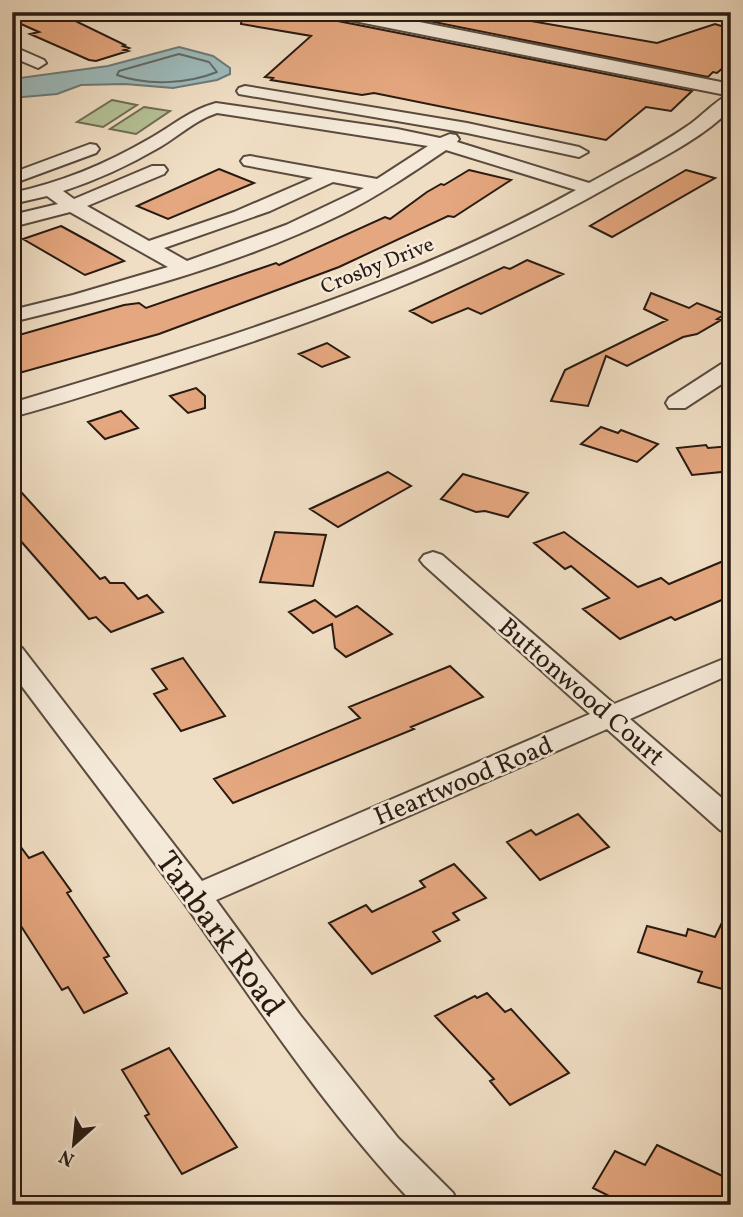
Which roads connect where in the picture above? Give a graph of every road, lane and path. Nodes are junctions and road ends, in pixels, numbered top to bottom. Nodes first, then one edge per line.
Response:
1 (339, 12) edge
2 (12, 51) edge
3 (38, 63) dead end
4 (731, 90) edge
5 (245, 91) dead end
6 (731, 99) edge
7 (352, 108) junction
8 (333, 124) junction
9 (467, 128) junction
10 (443, 144) junction
11 (90, 149) dead end
12 (579, 152) dead end
13 (250, 160) dead end
14 (158, 170) dead end
15 (330, 176) junction
16 (12, 179) edge
17 (379, 185) junction
18 (49, 189) junction
19 (593, 190) junction
20 (12, 199) edge
21 (72, 206) junction
22 (12, 221) edge
23 (148, 247) junction
24 (186, 268) junction
25 (12, 316) edge
26 (731, 368) edge
27 (677, 403) dead end
28 (12, 410) edge
29 (432, 559) dead end
30 (12, 654) edge
31 (731, 664) edge
32 (611, 716) junction
33 (731, 823) edge
34 (196, 896) junction
35 (440, 1205) edge

1 - 4 street
2 - 3 street
5 - 7 street
6 - 19 street, Crosby Drive
7 - 8 street
7 - 9 street
8 - 10 street
8 - 18 street
9 - 10 street
9 - 12 street
10 - 17 street
10 - 19 street
11 - 16 street
13 - 15 street
14 - 21 street
15 - 17 street
15 - 23 street
17 - 24 street
18 - 20 street
18 - 21 street
19 - 28 street, Crosby Drive
21 - 22 street
21 - 23 street
23 - 24 street
24 - 25 street
26 - 27 street
29 - 32 street, Buttonwood Court
30 - 34 street, Tanbark Road
31 - 32 street, Heartwood Road
32 - 33 street, Buttonwood Court
32 - 34 street, Heartwood Road
34 - 35 street, Tanbark Road

